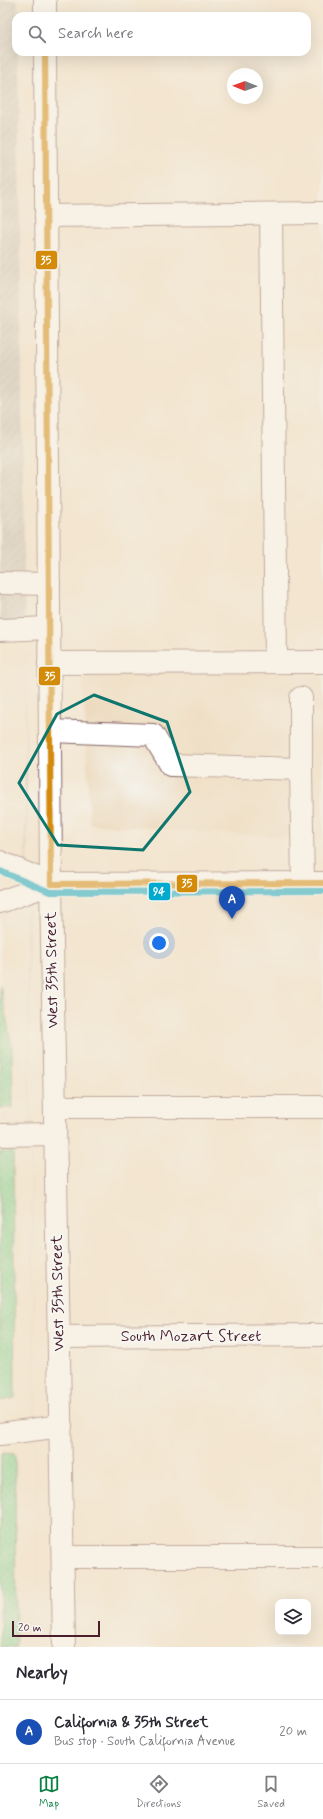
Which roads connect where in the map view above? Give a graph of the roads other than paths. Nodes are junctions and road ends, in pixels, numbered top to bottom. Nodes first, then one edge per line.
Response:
1 (45, 0) edge
2 (44, 12) edge
3 (45, 56) edge
4 (323, 213) edge
5 (271, 214) junction
6 (46, 216) junction
7 (0, 583) edge
8 (49, 584) junction
9 (49, 628) junction
10 (0, 630) edge
11 (276, 662) junction
12 (323, 662) edge
13 (49, 663) junction
14 (300, 698) dead end
15 (50, 730) junction
16 (301, 769) junction
17 (0, 862) edge
18 (313, 883) edge
19 (51, 884) junction
20 (0, 902) edge
21 (55, 1107) junction
22 (323, 1107) edge
23 (55, 1134) junction
24 (0, 1135) edge
25 (323, 1335) edge
26 (59, 1337) junction
27 (62, 1426) junction
28 (0, 1434) edge
29 (323, 1557) edge
30 (63, 1558) junction
31 (64, 1647) edge

1 - 2 main road
3 - 6 main road, West 35th Street
4 - 5 main road
5 - 6 main road
5 - 11 main road
6 - 8 main road, West 35th Street
7 - 8 main road
8 - 9 main road, West 35th Street
9 - 10 main road
9 - 13 main road, West 35th Street
11 - 12 main road
11 - 13 main road
13 - 15 main road, West 35th Street
14 - 16 main road
15 - 16 main road
15 - 19 main road, West 35th Street
16 - 18 main road
17 - 19 main road
18 - 19 main road
19 - 20 main road
19 - 21 main road, West 35th Street
21 - 22 main road
21 - 23 main road, West 35th Street
23 - 24 main road
23 - 26 main road, West 35th Street
25 - 26 main road, South Mozart Street
26 - 27 main road, West 35th Street
27 - 28 main road
27 - 30 main road, West 35th Street
29 - 30 main road
30 - 31 main road, West 35th Street

